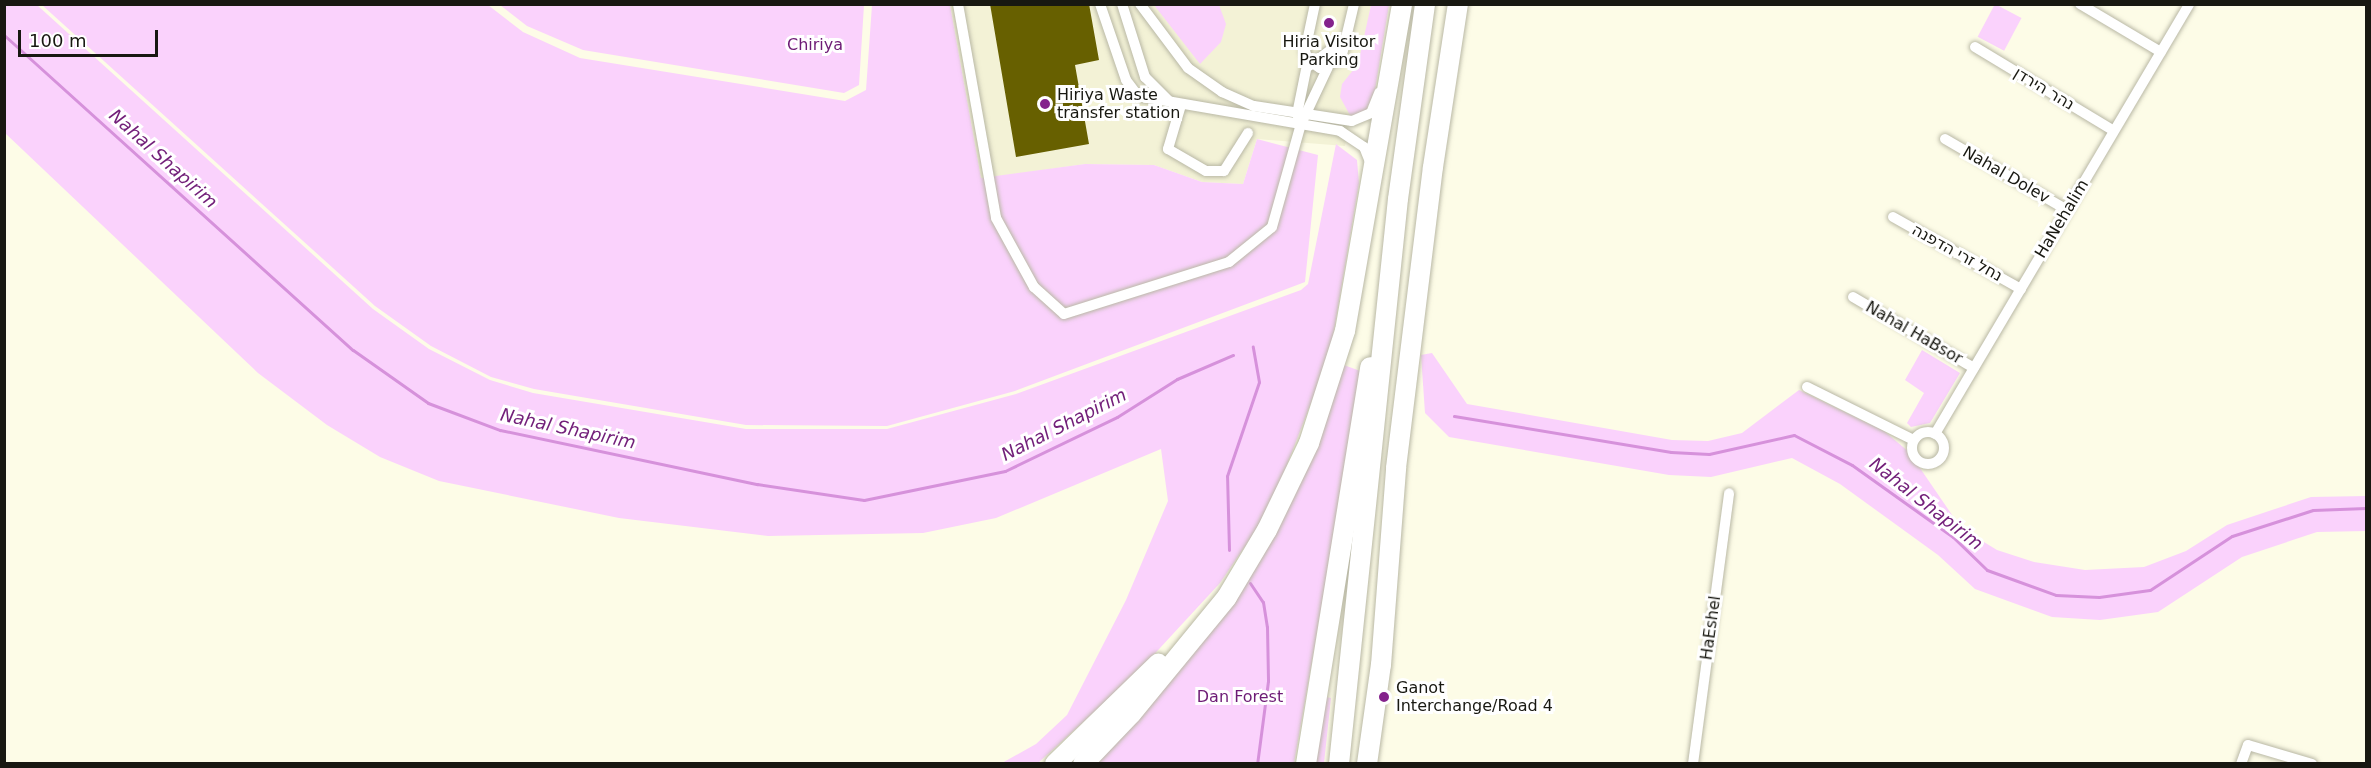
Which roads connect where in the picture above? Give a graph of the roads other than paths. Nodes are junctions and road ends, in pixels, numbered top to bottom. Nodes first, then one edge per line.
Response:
1 (958, 4) edge
2 (1100, 4) edge
3 (1122, 4) edge
4 (1140, 4) edge
5 (1314, 4) edge
6 (1354, 4) edge
7 (1402, 4) edge
8 (1425, 4) edge
9 (1458, 4) edge
10 (2080, 4) edge
11 (2188, 4) edge
12 (1348, 38) junction
13 (1975, 47) dead end
14 (1394, 50) junction
15 (2161, 52) junction
16 (1309, 64) junction
17 (1328, 67) junction
18 (1179, 105) junction
19 (1302, 118) junction
20 (2114, 131) junction
21 (1248, 133) dead end
22 (1945, 139) dead end
23 (1372, 188) junction
24 (1398, 199) junction
25 (2067, 210) junction
26 (1893, 217) dead end
27 (2021, 288) junction
28 (1853, 297) dead end
29 (1974, 368) junction
30 (1807, 387) dead end
31 (1935, 434) junction
32 (1914, 440) junction
33 (1729, 493) dead end
34 (1254, 554) junction
35 (1055, 764) edge
36 (1083, 764) edge
37 (1306, 764) edge
38 (1339, 764) edge
39 (1368, 764) edge
40 (1692, 764) edge
41 (2241, 764) edge
42 (2312, 764) edge

1 - 19 street
2 - 18 street
3 - 18 street
4 - 19 street
5 - 16 street
6 - 12 street
7 - 14 highway
8 - 24 highway
9 - 39 highway
10 - 15 street
11 - 15 street, HaNehalim
12 - 16 street
12 - 17 street
13 - 20 street, נהר הירדן
14 - 19 street
14 - 23 highway
15 - 20 street, HaNehalim
16 - 17 street
16 - 19 street
17 - 19 street
18 - 19 street
18 - 21 street
19 - 23 street
20 - 25 street, HaNehalim
22 - 25 street, Nahal Dolev
23 - 34 highway
24 - 37 highway
24 - 38 highway
25 - 27 street, HaNehalim
26 - 27 street, נחל זרי הדפנה
27 - 29 street, HaNehalim
28 - 29 street, Nahal HaBsor
29 - 31 street, HaNehalim
30 - 32 street
31 - 32 street
31 - 32 street
33 - 40 street, HaEshel
34 - 35 highway
34 - 36 highway
41 - 42 street

